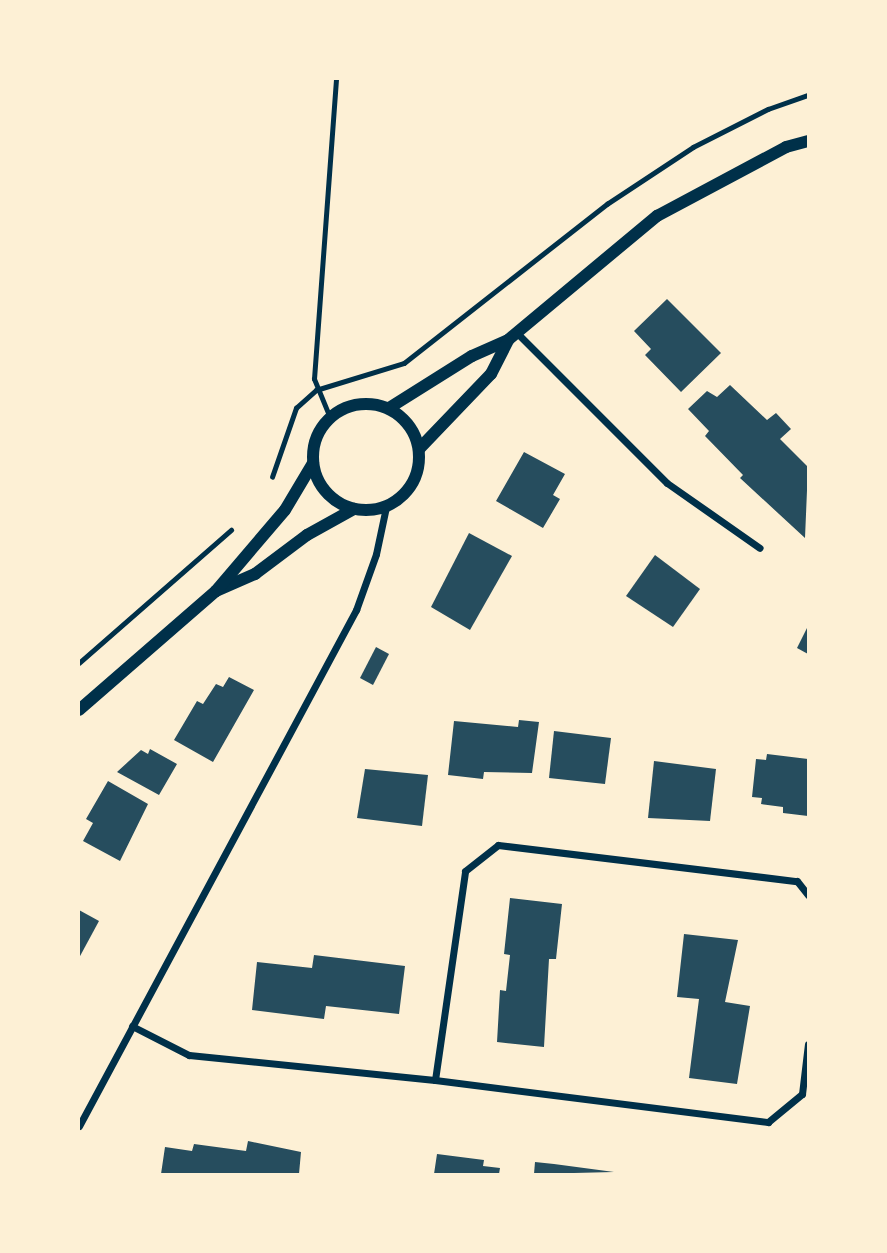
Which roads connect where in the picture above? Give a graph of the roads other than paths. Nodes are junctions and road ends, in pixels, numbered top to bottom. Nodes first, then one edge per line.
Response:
1 (808, 141) edge
2 (513, 337) junction
3 (389, 408) junction
4 (419, 449) junction
5 (313, 463) junction
6 (386, 507) junction
7 (354, 509) junction
8 (760, 548) dead end
9 (216, 591) junction
10 (79, 710) edge
11 (808, 895) edge
12 (132, 1026) junction
13 (808, 1044) edge
14 (435, 1080) junction
15 (79, 1126) edge

1 - 2 street
2 - 3 street
2 - 4 street
2 - 8 street
3 - 4 street
3 - 5 street
4 - 6 street
5 - 7 street
5 - 9 street
6 - 7 street
6 - 12 street
7 - 9 street
9 - 10 street
11 - 14 street
12 - 14 street
12 - 15 street
13 - 14 street

